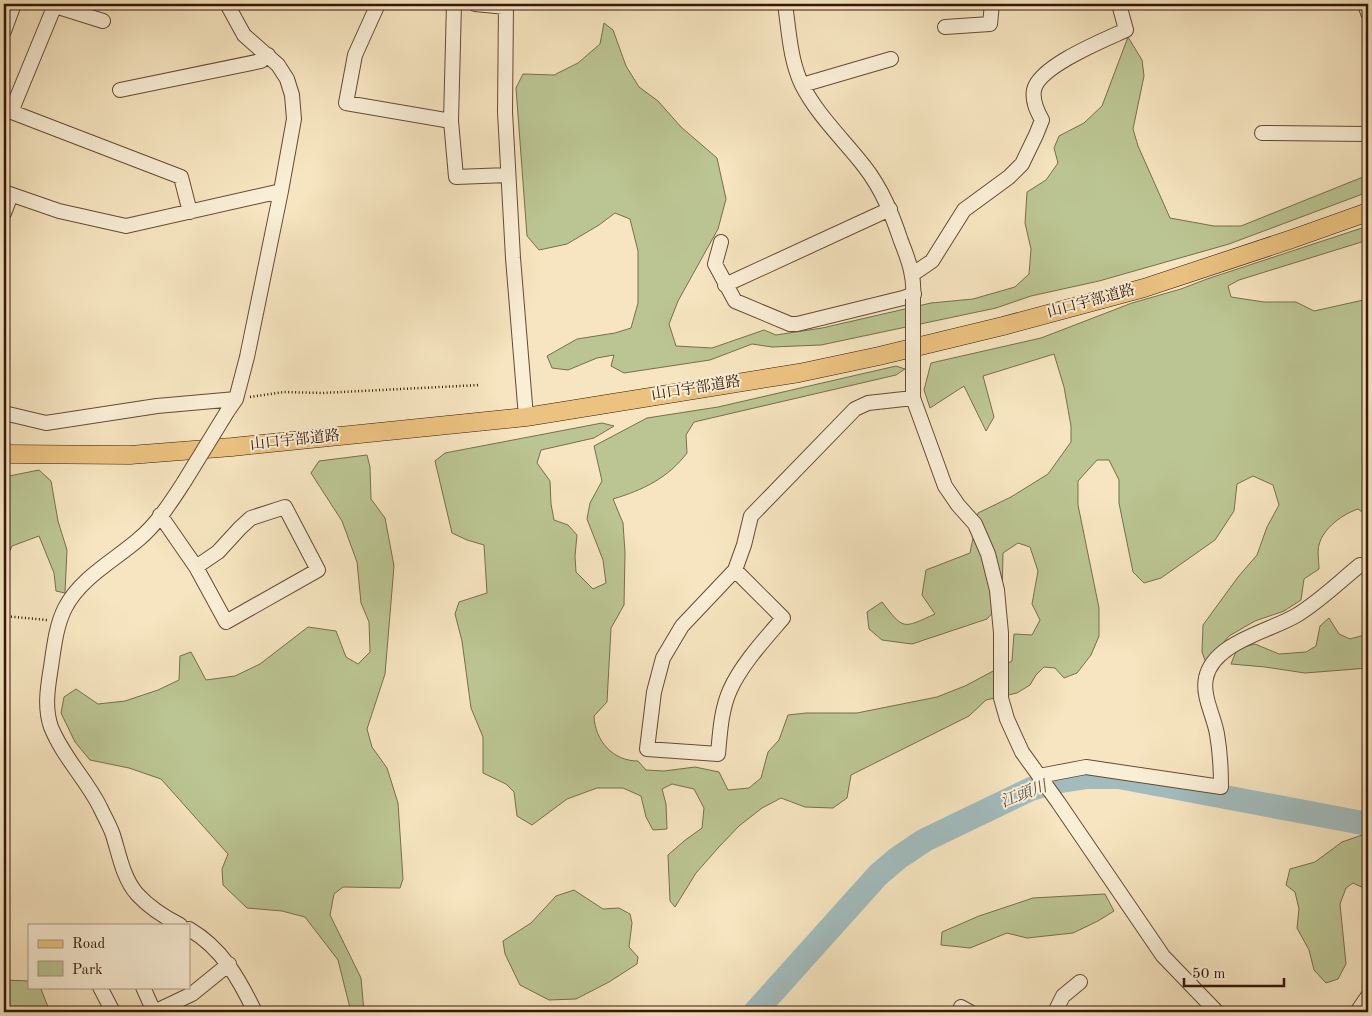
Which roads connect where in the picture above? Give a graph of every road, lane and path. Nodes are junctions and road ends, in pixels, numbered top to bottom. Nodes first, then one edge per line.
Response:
1 (14, 4) edge
2 (227, 4) edge
3 (378, 4) edge
4 (454, 4) edge
5 (475, 4) edge
6 (785, 4) edge
7 (992, 4) edge
8 (1119, 4) edge
9 (1365, 4) edge
10 (52, 5) edge
11 (506, 6) edge
12 (1368, 13) edge
13 (104, 21) dead end
14 (945, 27) dead end
15 (4, 31) edge
16 (268, 55) junction
17 (891, 59) dead end
18 (802, 85) junction
19 (120, 90) dead end
20 (7, 111) edge
21 (451, 121) junction
22 (1262, 133) dead end
23 (1368, 134) edge
24 (508, 175) junction
25 (281, 192) junction
26 (7, 193) edge
27 (890, 209) junction
28 (190, 212) junction
29 (1368, 212) edge
30 (4, 213) edge
31 (721, 242) dead end
32 (913, 274) junction
33 (725, 286) junction
34 (913, 296) junction
35 (480, 385) dead end
36 (913, 398) junction
37 (236, 399) junction
38 (4, 413) edge
39 (526, 417) junction
40 (4, 454) edge
41 (160, 515) junction
42 (1360, 565) dead end
43 (196, 566) junction
44 (735, 570) junction
45 (4, 616) edge
46 (59, 621) junction
47 (1040, 777) junction
48 (178, 924) edge
49 (190, 930) edge
50 (229, 964) junction
51 (1080, 982) dead end
52 (101, 988) edge
53 (143, 988) edge
54 (1368, 996) edge
55 (113, 1012) edge
56 (154, 1012) edge
57 (254, 1012) edge
58 (1054, 1012) edge
59 (1217, 1012) edge
60 (1356, 1012) edge

1 - 15 street
2 - 16 street
3 - 21 street
4 - 21 street
5 - 11 street
6 - 18 street
7 - 14 street
8 - 32 street
9 - 12 street
10 - 13 street
10 - 20 street
11 - 24 street
16 - 19 street
16 - 25 street
17 - 18 street
18 - 27 street
20 - 28 street
21 - 24 street
22 - 23 street
24 - 39 street
25 - 28 street
25 - 37 street
26 - 28 street
26 - 30 street
27 - 32 street
27 - 33 street
29 - 39 main road, 山口宇部道路
31 - 33 street
32 - 34 street
33 - 34 street
34 - 36 street, bridge
35 - 37 path
36 - 44 street
36 - 47 street
37 - 38 street
37 - 41 street, bridge
39 - 40 main road, 山口宇部道路
41 - 43 street
41 - 46 street
42 - 47 street
43 - 43 street
44 - 44 street
45 - 46 path
46 - 48 street
47 - 59 street
49 - 50 street
50 - 56 street
50 - 57 street
51 - 58 street
52 - 55 street
53 - 56 street
54 - 60 street

